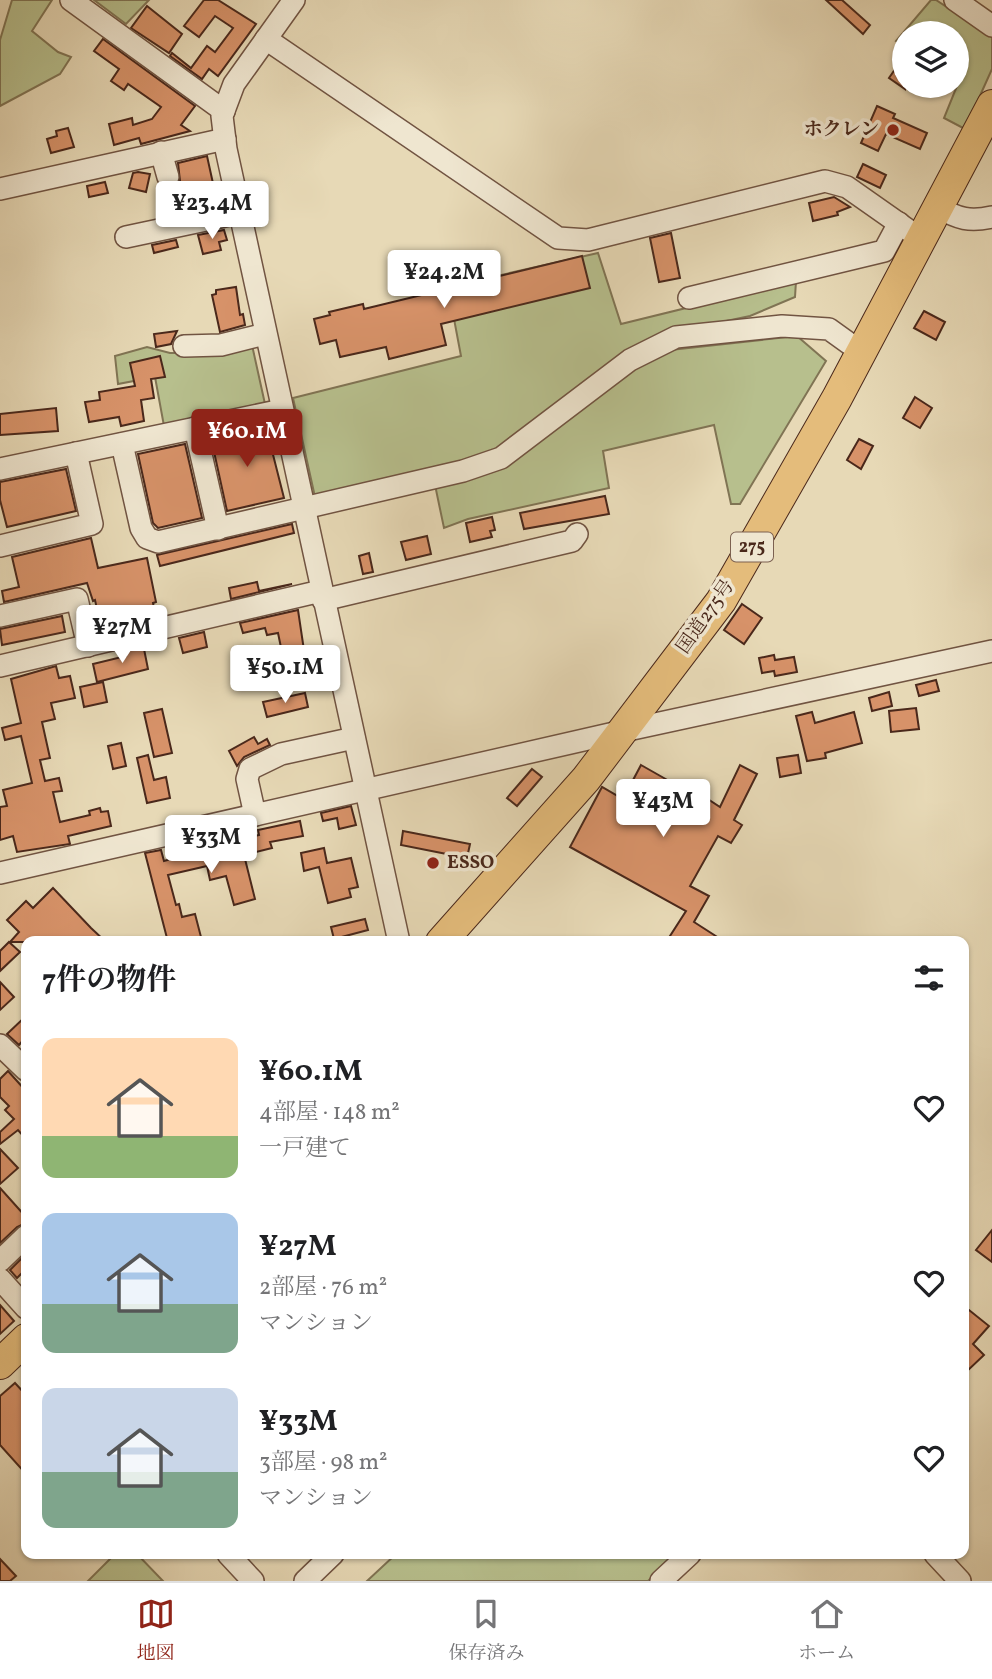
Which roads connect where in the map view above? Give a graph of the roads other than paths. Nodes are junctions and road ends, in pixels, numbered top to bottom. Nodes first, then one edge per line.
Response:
1 (71, 0) edge
2 (294, 0) edge
3 (955, 0) edge
4 (992, 26) edge
5 (267, 39) junction
6 (992, 105) edge
7 (224, 111) junction
8 (225, 139) junction
9 (161, 152) junction
10 (168, 177) dead end
11 (0, 189) edge
12 (938, 207) junction
13 (239, 213) junction
14 (992, 217) edge
15 (910, 231) junction
16 (126, 237) dead end
17 (689, 298) dead end
18 (265, 334) junction
19 (184, 346) dead end
20 (861, 352) junction
21 (282, 410) junction
22 (195, 428) junction
23 (122, 443) junction
24 (76, 453) junction
25 (0, 469) edge
26 (303, 509) junction
27 (218, 528) junction
28 (577, 534) dead end
29 (0, 546) edge
30 (322, 595) junction
31 (0, 616) edge
32 (88, 646) junction
33 (992, 651) edge
34 (0, 666) edge
35 (623, 731) junction
36 (354, 738) junction
37 (365, 790) junction
38 (255, 815) junction
39 (0, 873) edge
40 (398, 936) edge
41 (447, 936) edge
42 (0, 1045) edge
43 (21, 1065) edge
44 (21, 1241) edge
45 (0, 1261) edge
46 (0, 1279) edge
47 (21, 1302) edge
48 (21, 1344) edge
49 (0, 1364) edge
50 (233, 1559) edge
51 (328, 1559) edge
52 (685, 1559) edge
53 (940, 1559) edge
54 (253, 1581) edge
55 (305, 1581) edge
56 (661, 1581) edge
57 (960, 1581) edge

1 - 7 street
2 - 5 street
3 - 4 street
5 - 7 street
5 - 15 street
6 - 12 highway, 国道275号 / 275
7 - 8 street
8 - 9 street
8 - 13 street
9 - 10 street
9 - 11 street
12 - 14 street
12 - 15 highway, 国道275号 / 275
13 - 16 street
13 - 18 street
15 - 17 street
15 - 20 highway, 国道275号 / 275
18 - 19 street
18 - 21 street
20 - 26 street
20 - 35 highway, 国道275号 / 275
21 - 22 street
21 - 26 street
22 - 23 street
22 - 27 street
23 - 24 street
23 - 27 street
24 - 25 street
24 - 29 street
26 - 27 street
26 - 30 street
28 - 30 street
30 - 32 street
30 - 36 street
31 - 32 street
32 - 34 street
33 - 35 street
35 - 37 street
35 - 41 highway, 国道275号 / 275
36 - 37 street
36 - 38 street
37 - 38 street
37 - 40 street
38 - 39 street
42 - 43 street
44 - 45 street
46 - 47 street
48 - 49 highway
50 - 54 street
51 - 55 street
52 - 56 street
53 - 57 street

